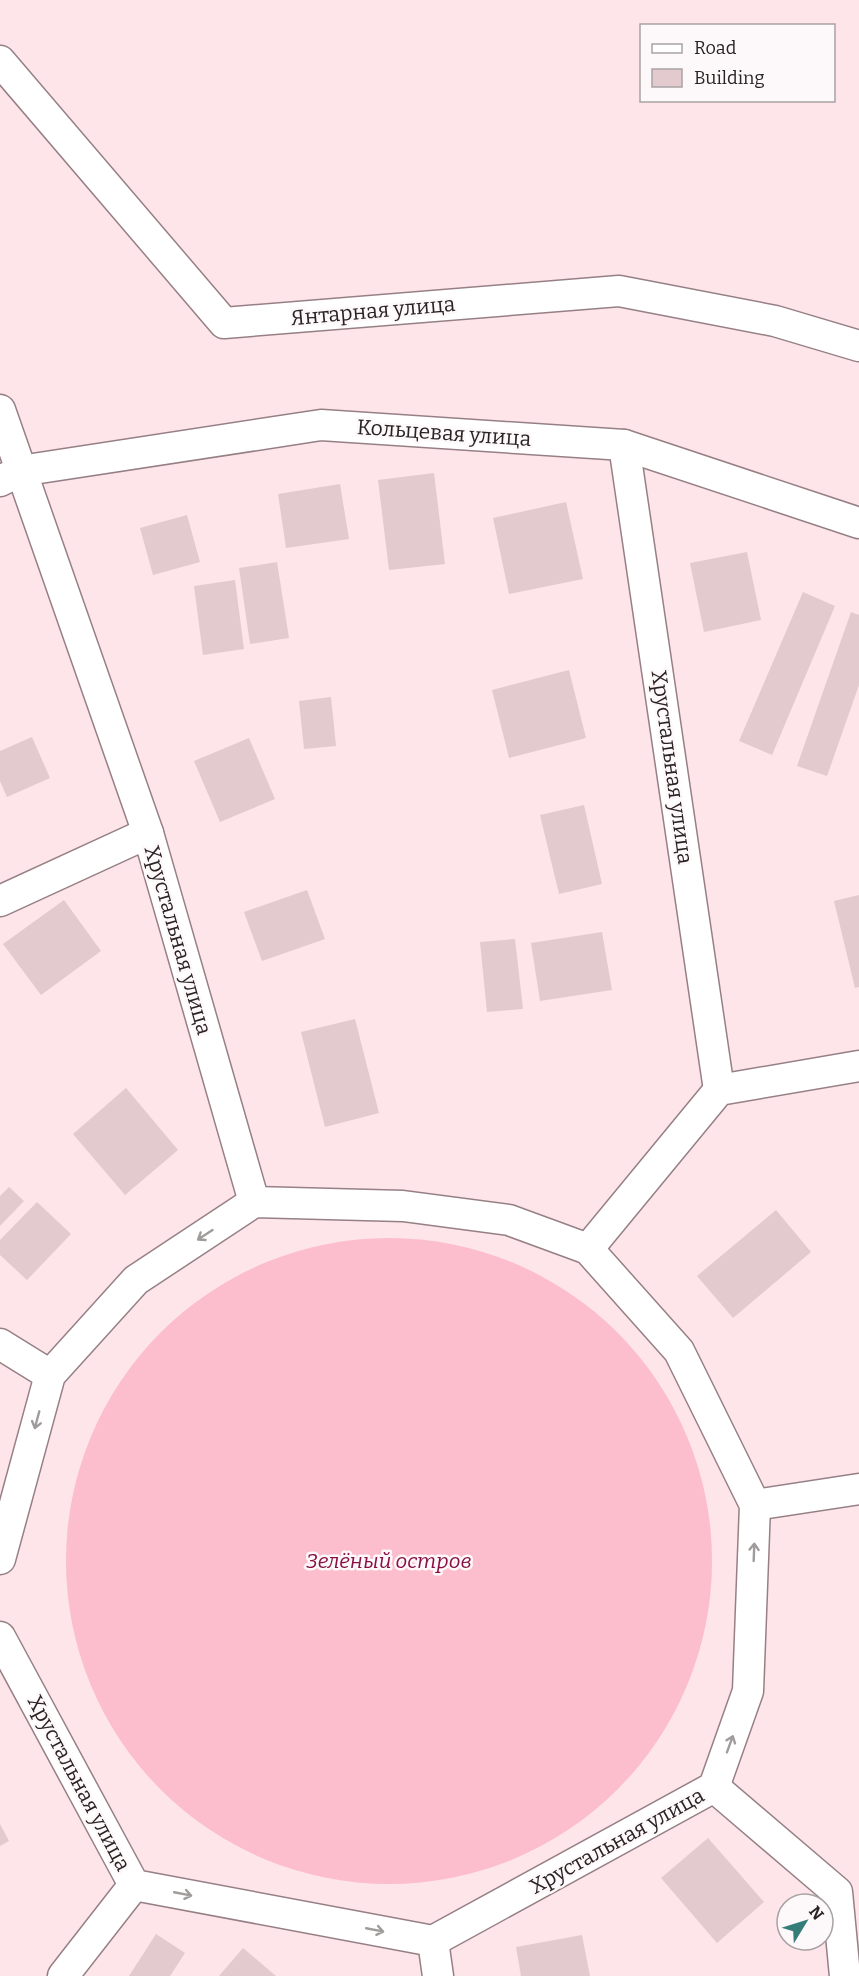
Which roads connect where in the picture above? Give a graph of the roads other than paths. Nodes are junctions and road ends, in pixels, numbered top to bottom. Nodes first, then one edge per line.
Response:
1 (0, 62) edge
2 (859, 346) edge
3 (0, 410) edge
4 (624, 445) junction
5 (10, 476) edge
6 (859, 523) edge
7 (148, 833) junction
8 (0, 901) edge
9 (859, 1066) edge
10 (719, 1090) junction
11 (254, 1202) junction
12 (588, 1249) junction
13 (0, 1344) edge
14 (50, 1375) junction
15 (859, 1489) edge
16 (755, 1505) junction
17 (0, 1558) edge
18 (0, 1637) edge
19 (714, 1787) junction
20 (134, 1885) junction
21 (848, 1890) edge
22 (433, 1941) junction
23 (63, 1976) edge
24 (438, 1976) edge
25 (845, 1976) edge

1 - 2 street, Янтарная улица
3 - 5 street
4 - 5 street, Кольцевая улица
4 - 6 street, Кольцевая улица
4 - 10 street, Хрустальная улица
5 - 7 street
7 - 8 street, Хрустальная улица
7 - 11 street, Хрустальная улица
9 - 10 street
10 - 12 street
11 - 12 street, Хрустальная улица
11 -> 14 street
12 - 16 street, Хрустальная улица
13 - 14 street
14 -> 17 street
15 - 16 street
19 -> 16 street, Хрустальная улица
18 - 20 street, Хрустальная улица
19 - 21 street
19 - 22 street, Хрустальная улица
20 -> 22 street, Хрустальная улица
20 - 23 street
21 - 25 street
22 - 24 street

